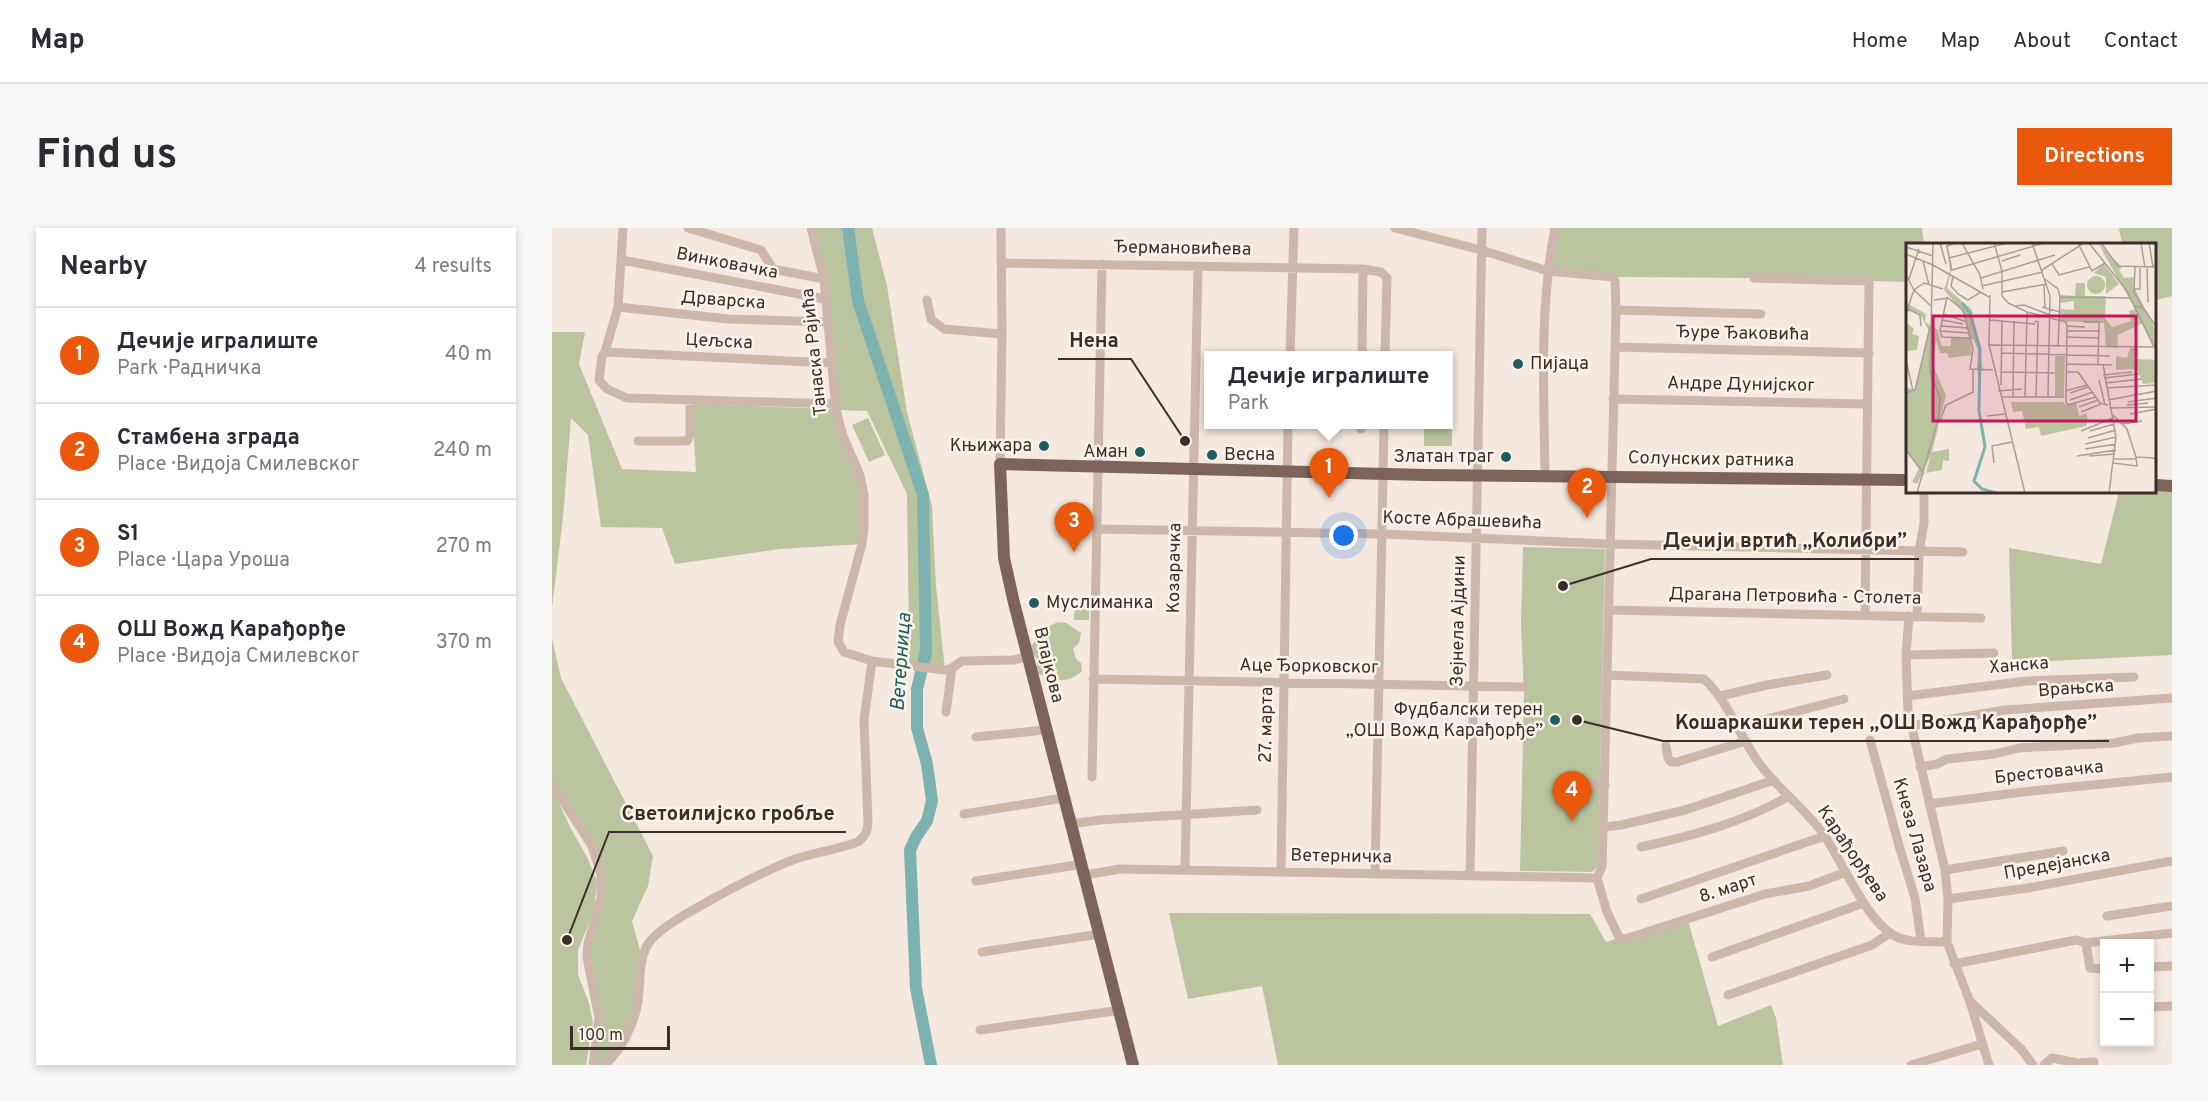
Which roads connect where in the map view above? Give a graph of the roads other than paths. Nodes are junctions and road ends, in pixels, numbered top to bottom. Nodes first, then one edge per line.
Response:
1 (623, 228) edge
2 (688, 228) edge
3 (811, 228) edge
4 (1001, 228) edge
5 (1294, 228) edge
6 (1395, 228) edge
7 (1482, 228) edge
8 (1555, 228) edge
9 (1481, 250) junction
10 (622, 260) junction
11 (1001, 263) junction
12 (1102, 264) junction
13 (1198, 267) junction
14 (1293, 268) junction
15 (1363, 269) junction
16 (1548, 271) junction
17 (1754, 278) dead end
18 (824, 279) junction
19 (825, 299) junction
20 (927, 300) dead end
21 (618, 307) junction
22 (1616, 310) junction
23 (1761, 314) dead end
24 (827, 322) junction
25 (1002, 334) junction
26 (1615, 347) junction
27 (1290, 351) edge
28 (1362, 351) edge
29 (1386, 351) edge
30 (605, 352) junction
31 (1869, 353) junction
32 (831, 363) junction
33 (1613, 399) junction
34 (690, 401) junction
35 (837, 404) junction
36 (1868, 404) junction
37 (1288, 429) edge
38 (1384, 429) edge
39 (638, 441) dead end
40 (1000, 464) junction
41 (1097, 466) junction
42 (1193, 468) junction
43 (1287, 470) junction
44 (1383, 472) junction
45 (1478, 475) junction
46 (1545, 476) junction
47 (1611, 477) junction
48 (1867, 480) junction
49 (1906, 480) edge
50 (1924, 494) edge
51 (1096, 529) junction
52 (1192, 530) junction
53 (1287, 533) junction
54 (1382, 534) junction
55 (1477, 538) junction
56 (1610, 544) junction
57 (1867, 549) junction
58 (1919, 552) junction
59 (1963, 552) dead end
60 (1609, 610) junction
61 (1865, 615) junction
62 (1913, 616) junction
63 (1981, 618) dead end
64 (1994, 653) dead end
65 (1906, 655) junction
66 (1027, 657) junction
67 (872, 661) junction
68 (948, 669) junction
69 (1607, 675) junction
70 (1827, 675) dead end
71 (2134, 677) dead end
72 (1093, 679) junction
73 (1189, 681) junction
74 (1285, 682) junction
75 (1379, 684) junction
76 (1474, 686) junction
77 (1523, 687) dead end
78 (1720, 696) junction
79 (1907, 696) junction
80 (2172, 698) edge
81 (1844, 699) dead end
82 (946, 712) dead end
83 (1910, 726) junction
84 (1737, 727) junction
85 (1045, 730) junction
86 (2172, 736) edge
87 (976, 737) dead end
88 (1870, 740) dead end
89 (1746, 741) junction
90 (1666, 746) dead end
91 (1920, 767) junction
92 (1092, 777) dead end
93 (2172, 777) edge
94 (1774, 780) junction
95 (552, 784) edge
96 (1570, 784) dead end
97 (1605, 785) junction
98 (1790, 796) junction
99 (1063, 798) junction
100 (1929, 804) junction
101 (1257, 810) dead end
102 (964, 814) dead end
103 (1186, 815) junction
104 (1070, 824) junction
105 (1604, 827) junction
106 (1825, 836) junction
107 (1641, 847) dead end
108 (2063, 851) dead end
109 (2172, 861) edge
110 (1083, 869) junction
111 (1185, 870) junction
112 (1945, 870) junction
113 (1281, 872) junction
114 (1846, 872) junction
115 (1375, 874) junction
116 (1470, 876) junction
117 (1597, 878) junction
118 (976, 881) dead end
119 (1641, 899) dead end
120 (1948, 899) junction
121 (1864, 903) junction
122 (2172, 906) edge
123 (2107, 916) dead end
124 (1890, 933) junction
125 (2172, 933) edge
126 (1100, 934) junction
127 (1921, 941) junction
128 (1947, 942) junction
129 (2086, 943) junction
130 (982, 952) dead end
131 (1712, 957) dead end
132 (1954, 964) junction
133 (2172, 966) edge
134 (2154, 967) edge
135 (2100, 969) edge
136 (1728, 995) dead end
137 (1970, 1002) junction
138 (2172, 1006) edge
139 (2154, 1007) edge
140 (1121, 1010) junction
141 (980, 1030) dead end
142 (1982, 1044) junction
143 (2094, 1062) dead end
144 (593, 1065) edge
145 (604, 1065) edge
146 (1134, 1065) edge
147 (1911, 1065) edge
148 (1989, 1065) edge
149 (2033, 1065) edge
150 (2044, 1065) edge

1 - 10 street
2 - 18 street
3 - 18 street, Танаска Рајића
4 - 11 street, Влајкова
5 - 14 street
6 - 9 street
7 - 9 street, Зејнела Ајдини
8 - 16 street
9 - 16 street
9 - 45 street, Зејнела Ајдини
10 - 19 street, Винковачка
10 - 21 street
11 - 12 street, Ђермановићева
11 - 25 street, Влајкова
12 - 13 street, Ђермановићева
12 - 41 street
13 - 14 street, Ђермановићева
13 - 42 street, Козарачка
14 - 15 street, Ђермановићева
14 - 27 street
15 - 28 street
15 - 29 street, Ђермановићева
16 - 22 street
16 - 46 street
17 - 31 street
18 - 19 street, Танаска Рајића
19 - 24 street, Танаска Рајића
20 - 25 street
21 - 24 street, Дрварска
21 - 30 street
22 - 23 street
22 - 26 street
24 - 32 street, Танаска Рајића
25 - 40 street, Влајкова
26 - 31 street, Ђуре Ђаковића
26 - 33 street
30 - 32 street, Цељска
30 - 34 street
31 - 36 street
32 - 35 street, Танаска Рајића
33 - 36 street, Андре Дунијског
33 - 47 street
34 - 35 street
34 - 39 street
35 - 67 street, Танаска Рајића
36 - 48 street
37 - 43 street, 27. марта
38 - 44 street
40 - 41 main road, Солунских ратника
40 - 66 main road, Влајкова
41 - 42 main road, Солунских ратника
41 - 51 street
42 - 43 main road, Солунских ратника
42 - 52 street, Козарачка
43 - 44 main road, Солунских ратника
43 - 53 street, 27. марта
44 - 45 main road, Солунских ратника
44 - 54 street
45 - 46 main road, Солунских ратника
45 - 55 street, Зејнела Ајдини
46 - 47 main road, Солунских ратника
47 - 48 main road, Солунских ратника
47 - 56 street
48 - 49 main road, Солунских ратника
48 - 57 street
50 - 58 street
51 - 52 street, Косте Абрашевића
51 - 72 street
52 - 53 street, Косте Абрашевића
52 - 73 street, Козарачка
53 - 54 street, Косте Абрашевића
53 - 74 street, 27. марта
54 - 55 street, Косте Абрашевића
54 - 75 street
55 - 56 street, Косте Абрашевића
55 - 76 street, Зејнела Ајдини
56 - 57 street, Косте Абрашевића
56 - 60 street
57 - 58 street, Косте Абрашевића
57 - 61 street
58 - 59 street, Косте Абрашевића
58 - 62 street
60 - 61 street, Драгана Петровића - Столета
60 - 69 street
61 - 62 street, Драгана Петровића - Столета
62 - 63 street, Драгана Петровића - Столета
62 - 65 street
64 - 65 street
65 - 79 street
66 - 68 street
66 - 85 main road, Влајкова
67 - 68 street, Танаска Рајића
67 - 145 street
68 - 82 street
69 - 78 street, Карађорђева
69 - 97 street
70 - 78 street
71 - 79 street, Ханска
72 - 73 street, Аце Ђорковског
72 - 92 street
73 - 74 street, Аце Ђорковског
73 - 103 street, Козарачка
74 - 75 street, Аце Ђорковског
74 - 113 street, 27. марта
75 - 76 street, Аце Ђорковског
75 - 115 street
76 - 77 street, Аце Ђорковског
76 - 116 street, Зејнела Ајдини
78 - 84 street, Карађорђева
79 - 83 street
80 - 83 street, Врањска
81 - 84 street
83 - 91 street
84 - 89 street, Карађорђева
85 - 87 street
85 - 99 main road, Влајкова
86 - 91 street
88 - 127 street, Кнеза Лазара
89 - 90 street
89 - 94 street, Карађорђева
91 - 100 street
93 - 100 street, Брестовачка
94 - 98 street, Карађорђева
94 - 105 street
95 - 144 street
96 - 97 street
97 - 105 street
98 - 106 street, Карађорђева
98 - 107 street
99 - 102 street
99 - 104 main road, Влајкова
100 - 112 street
101 - 103 street
103 - 104 street
103 - 111 street, Козарачка
104 - 110 main road, Влајкова
105 - 117 street
106 - 114 street, Карађорђева
106 - 119 street
108 - 112 street
109 - 120 street, Предејанска
110 - 111 street, Ветерничка
110 - 118 street, Ветерничка
110 - 126 main road, Влајкова
111 - 113 street, Ветерничка
112 - 120 street
113 - 115 street, Ветерничка
114 - 117 street, 8. март
114 - 121 street, Карађорђева
115 - 116 street, Ветерничка
116 - 117 street, Ветерничка
120 - 128 street
121 - 124 street, Карађорђева
121 - 131 street
122 - 123 street
124 - 127 street
124 - 136 street
125 - 129 street
126 - 130 street
126 - 140 main road, Влајкова
127 - 128 street
128 - 132 street
129 - 132 street
129 - 135 street
132 - 137 street
133 - 134 street
137 - 142 street
137 - 149 street
138 - 139 street
140 - 141 street
140 - 146 main road, Влајкова
142 - 147 street
142 - 148 street
143 - 150 street

